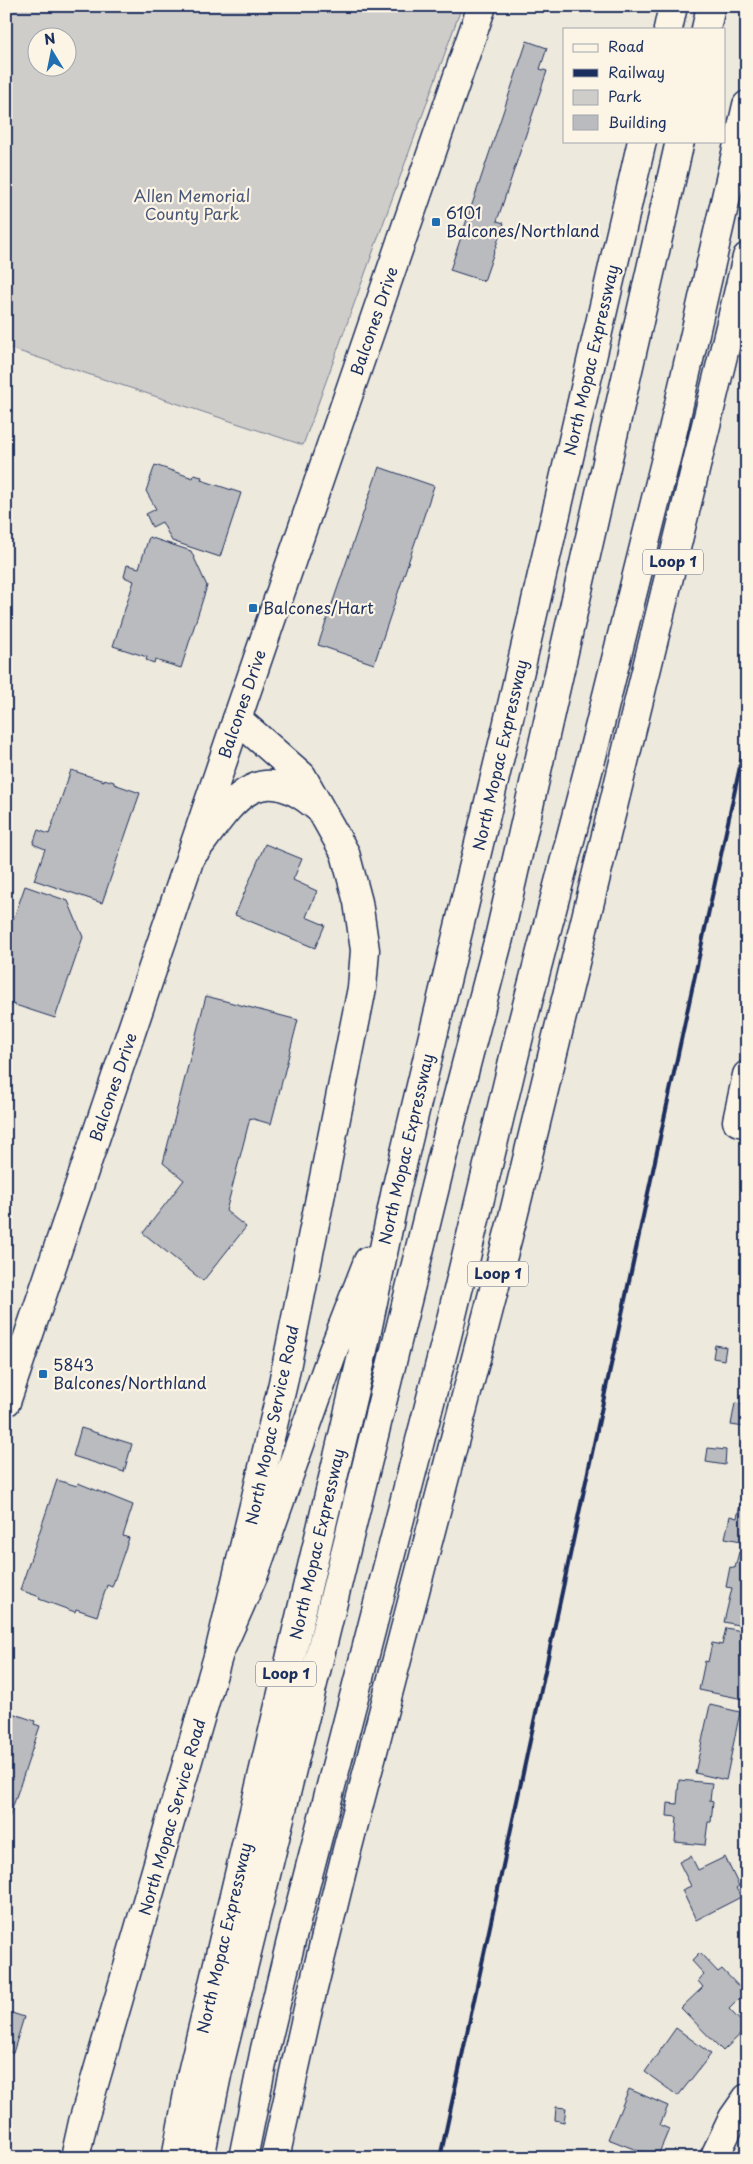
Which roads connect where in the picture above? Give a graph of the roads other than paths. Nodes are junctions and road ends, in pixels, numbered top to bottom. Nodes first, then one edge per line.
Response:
1 (482, 6) edge
2 (673, 6) edge
3 (712, 6) edge
4 (668, 28) edge
5 (706, 28) edge
6 (747, 104) edge
7 (642, 142) edge
8 (680, 142) edge
9 (747, 257) edge
10 (237, 718) junction
11 (506, 731) junction
12 (324, 813) junction
13 (192, 855) junction
14 (598, 866) junction
15 (747, 1074) edge
16 (742, 1122) edge
17 (449, 1130) junction
18 (396, 1190) junction
19 (481, 1192) junction
20 (6, 1402) edge
21 (219, 1653) junction
22 (747, 2098) edge
23 (75, 2158) edge
24 (176, 2158) edge
25 (200, 2158) edge
26 (243, 2158) edge
27 (275, 2158) edge
28 (714, 2158) edge

1 - 10 main road, Balcones Drive
2 - 4 main road
3 - 5 main road
6 - 19 main road
7 - 11 main road, North Mopac Expressway / Loop 1
8 - 17 main road
9 - 14 main road, Loop 1
10 - 12 main road, North Mopac Service Road
10 - 13 main road, Balcones Drive
11 - 17 main road
11 - 18 main road, North Mopac Expressway / Loop 1
12 - 13 main road
12 - 21 main road, North Mopac Service Road
13 - 20 main road, Balcones Drive
14 - 19 main road
14 - 27 main road, Loop 1
15 - 16 main road
17 - 25 main road
18 - 21 main road
18 - 24 main road, North Mopac Expressway / Loop 1
19 - 26 main road
21 - 23 main road, North Mopac Service Road
22 - 28 main road

